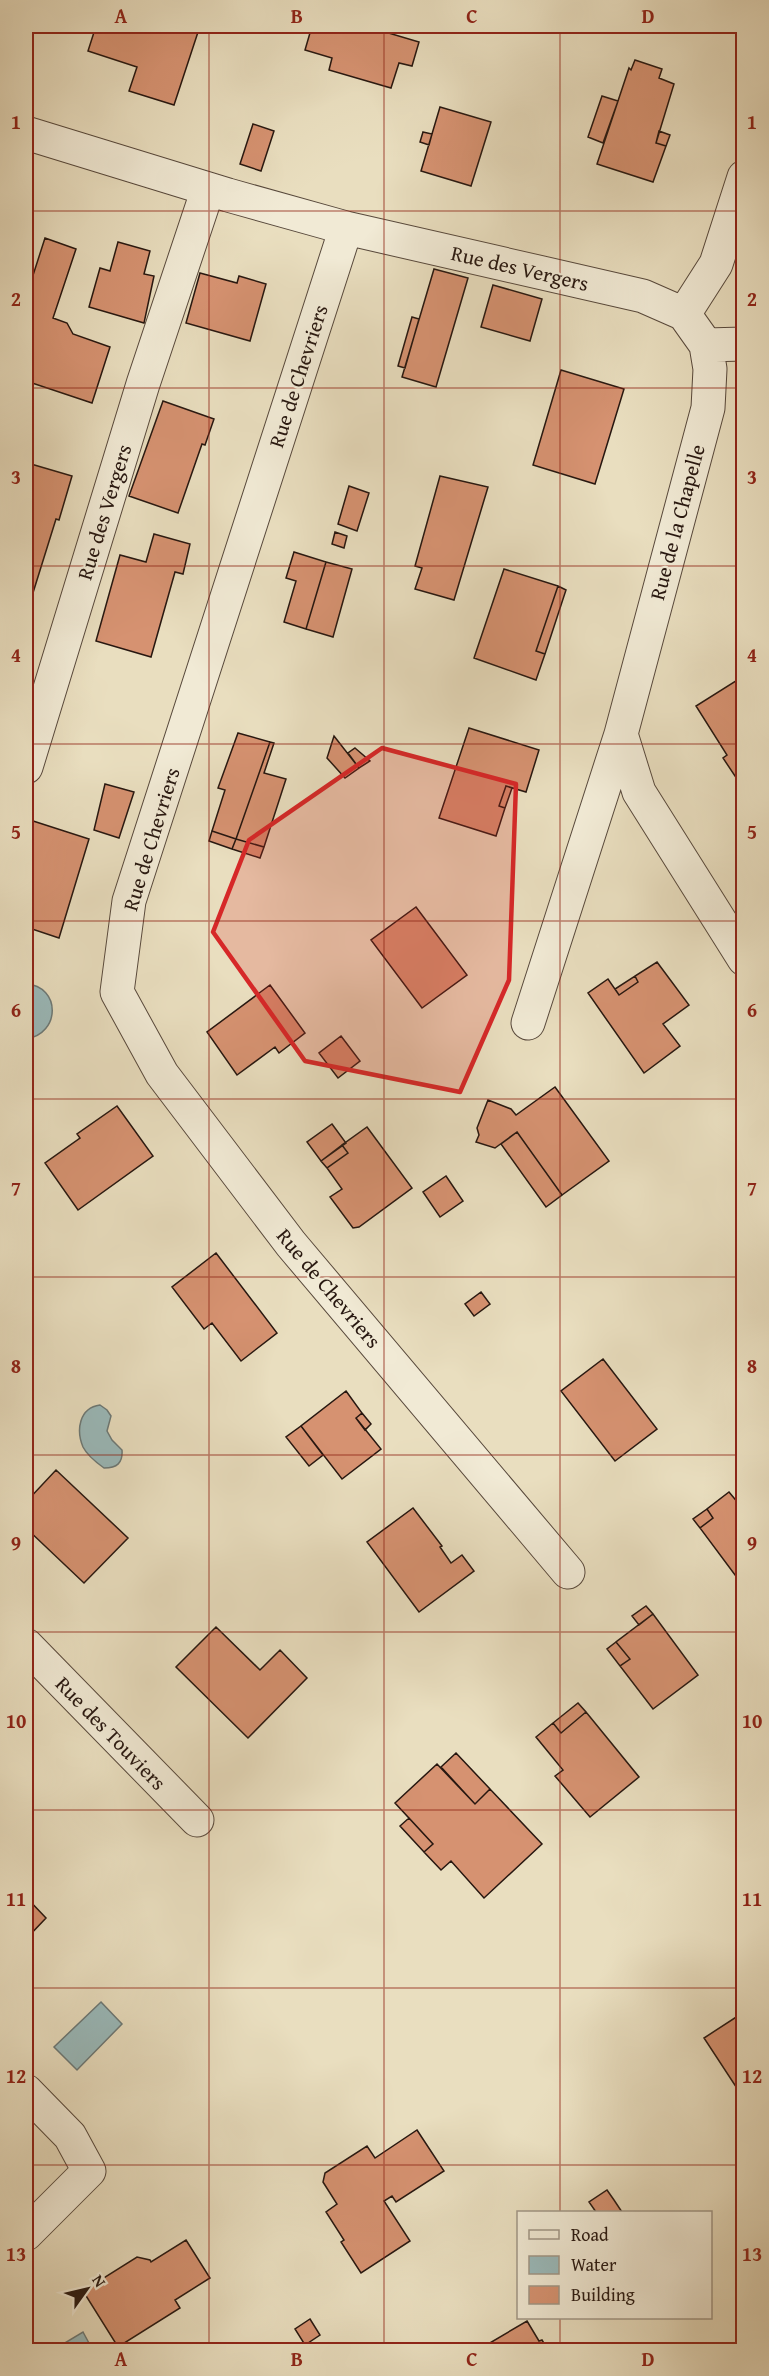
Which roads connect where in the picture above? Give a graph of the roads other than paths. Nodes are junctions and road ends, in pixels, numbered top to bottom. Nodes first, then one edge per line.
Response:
1 (26, 133) edge
2 (744, 177) edge
3 (208, 189) junction
4 (346, 228) junction
5 (684, 314) junction
6 (744, 344) edge
7 (706, 345) junction
8 (621, 734) junction
9 (26, 767) edge
10 (744, 959) edge
11 (528, 1023) dead end
12 (568, 1572) dead end
13 (26, 1645) edge
14 (197, 1820) dead end
15 (26, 2091) edge
16 (26, 2235) edge

1 - 3 street, Rue des Vergers
2 - 5 street
3 - 4 street, Rue des Vergers
3 - 9 street, Rue des Vergers
4 - 5 street, Rue des Vergers
4 - 12 street, Rue de Chevriers
5 - 7 street, Rue de la Chapelle
6 - 7 street
7 - 8 street, Rue de la Chapelle
8 - 10 street
8 - 11 street, Rue de la Chapelle
13 - 14 street, Rue des Touviers
15 - 16 street

